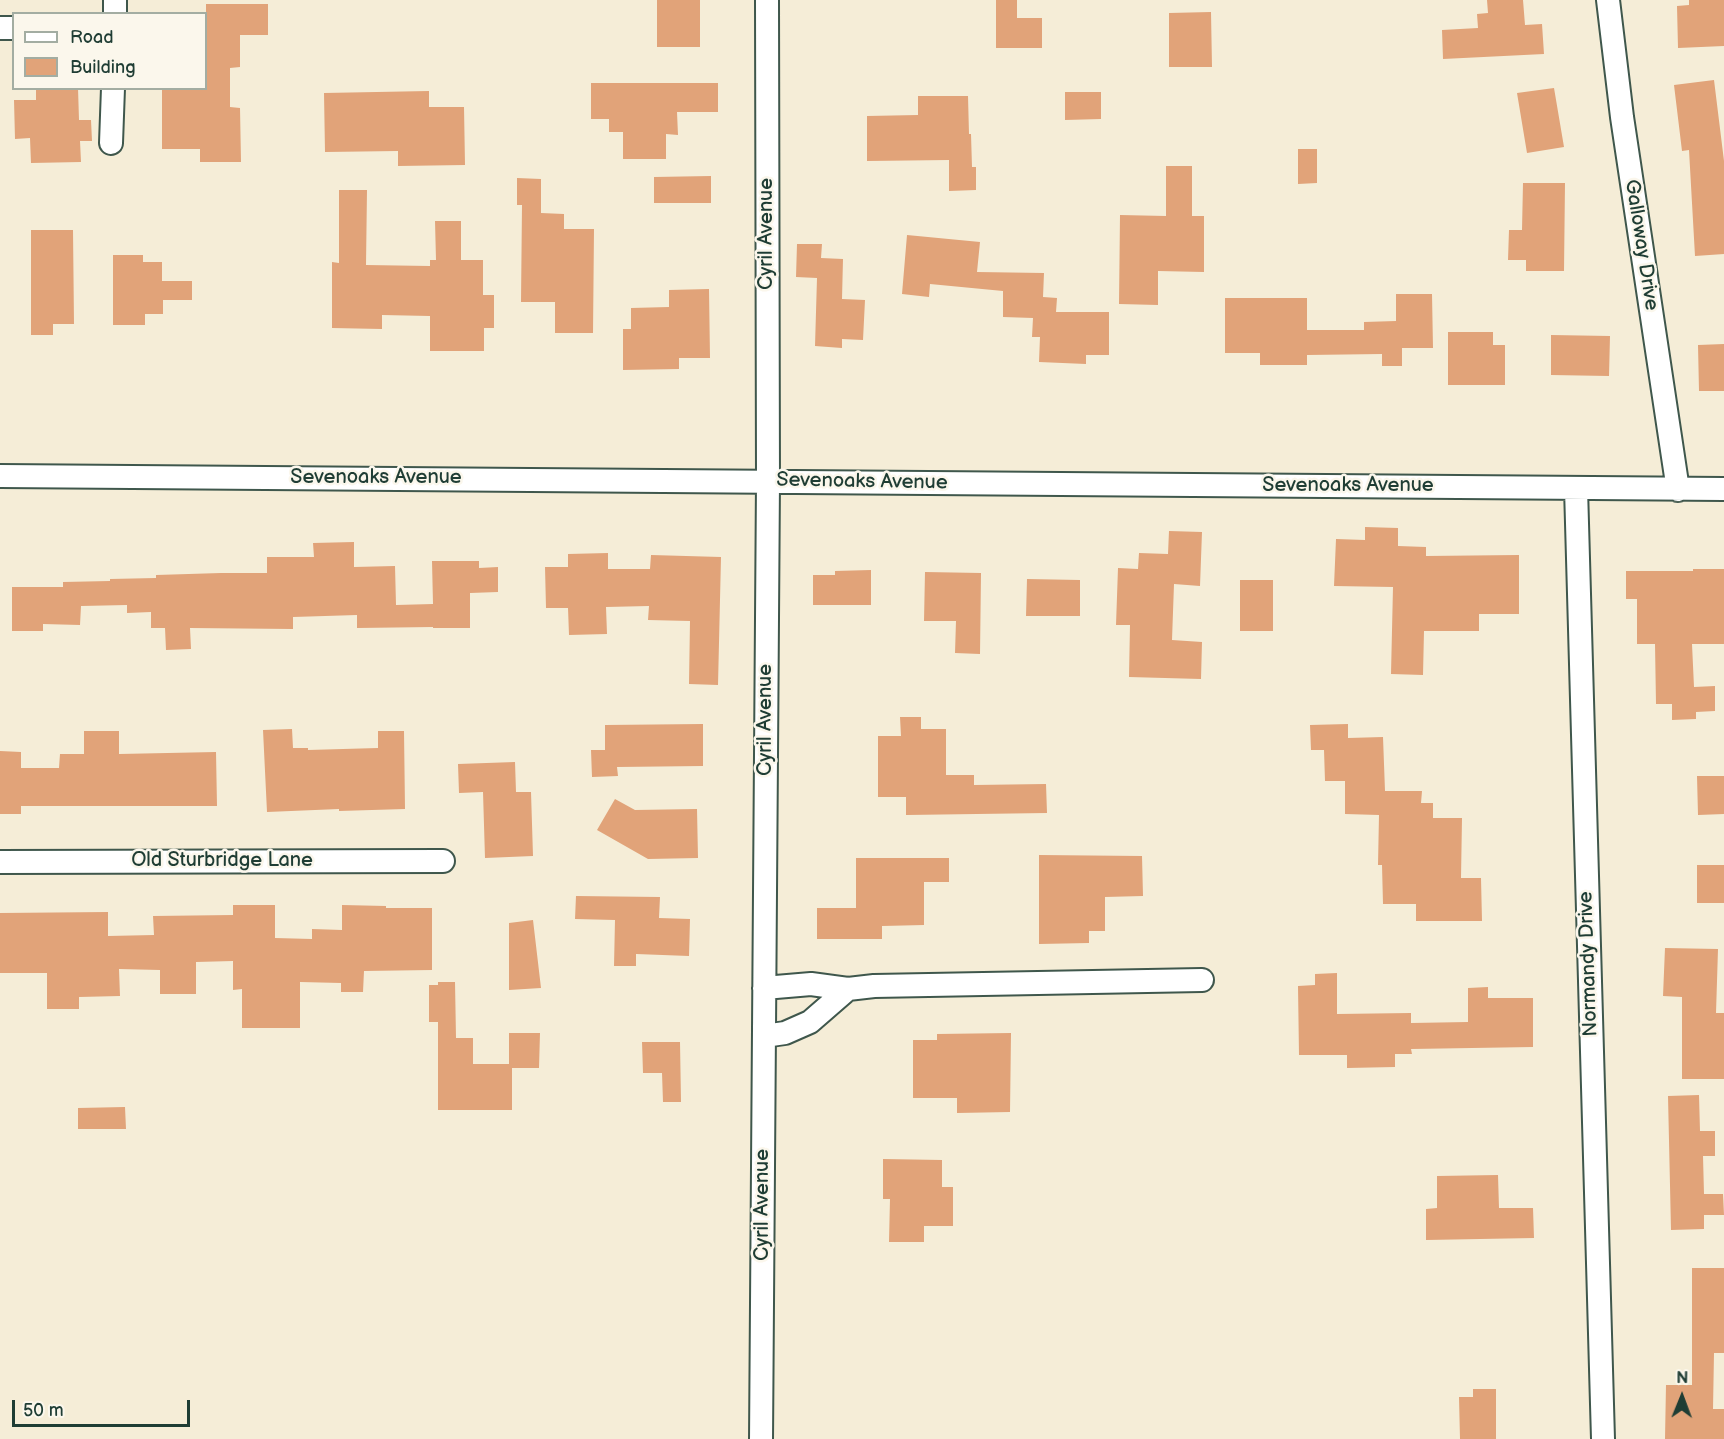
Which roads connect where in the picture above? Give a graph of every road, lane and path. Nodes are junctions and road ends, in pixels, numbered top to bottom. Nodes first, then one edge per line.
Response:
1 (767, 0) edge
2 (1608, 0) edge
3 (113, 90) edge
4 (111, 143) dead end
5 (0, 476) edge
6 (768, 481) junction
7 (1576, 488) junction
8 (1724, 489) edge
9 (1678, 490) junction
10 (443, 861) dead end
11 (0, 862) edge
12 (1202, 980) dead end
13 (764, 988) junction
14 (848, 989) junction
15 (764, 1036) junction
16 (761, 1439) edge
17 (1603, 1439) edge

1 - 6 street, Cyril Avenue
2 - 9 street, Galloway Drive
3 - 4 street
5 - 6 street, Sevenoaks Avenue
6 - 7 street, Sevenoaks Avenue
6 - 13 street, Cyril Avenue
7 - 9 street, Sevenoaks Avenue
7 - 17 street, Normandy Drive
8 - 9 street, Sevenoaks Avenue
10 - 11 street, Old Sturbridge Lane
12 - 14 street
13 - 14 street
13 - 15 street, Cyril Avenue
14 - 15 street
15 - 16 street, Cyril Avenue

